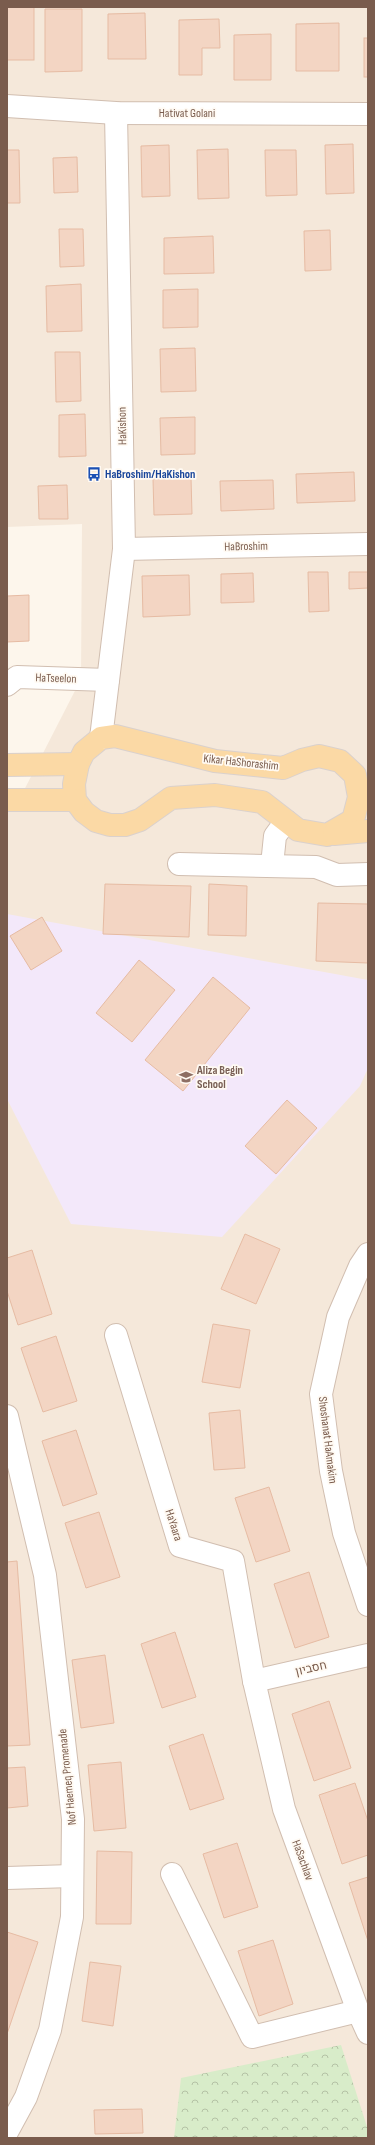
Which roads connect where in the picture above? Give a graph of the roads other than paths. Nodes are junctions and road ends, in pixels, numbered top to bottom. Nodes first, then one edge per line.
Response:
1 (7, 106) edge
2 (116, 113) junction
3 (368, 114) edge
4 (368, 544) edge
5 (124, 549) junction
6 (108, 680) junction
7 (7, 685) edge
8 (101, 738) junction
9 (340, 761) junction
10 (7, 764) edge
11 (78, 764) junction
12 (368, 768) edge
13 (7, 800) edge
14 (75, 800) junction
15 (286, 821) junction
16 (368, 831) edge
17 (327, 835) junction
18 (179, 864) dead end
19 (272, 866) junction
20 (368, 874) edge
21 (368, 1254) edge
22 (116, 1335) dead end
23 (7, 1416) edge
24 (368, 1605) edge
25 (368, 1655) edge
26 (254, 1681) junction
27 (172, 1874) dead end
28 (72, 1876) junction
29 (7, 1878) edge
30 (358, 2011) junction
31 (368, 2033) edge
32 (7, 2132) edge

1 - 2 street, Hativat Golani
2 - 3 street, Hativat Golani
2 - 5 street, HaKishon
4 - 5 street, HaBroshim
5 - 6 street, HaKishon
6 - 7 street, HaTseelon
6 - 8 street, HaKishon
8 - 9 main road, Kikar HaShorashim
8 - 11 main road
9 - 12 main road
9 - 17 main road, Kikar HaShorashim
10 - 11 main road
11 - 14 main road
13 - 14 main road
14 - 15 main road
15 - 17 main road
15 - 19 street
16 - 17 main road
18 - 19 street
19 - 20 street
21 - 24 street, Shoshanat HaAmakim
22 - 26 street, HaYaara
23 - 28 street, Nof Haemeq Promenade
25 - 26 street, חסביון
26 - 30 street, HaSachlav
27 - 30 street
28 - 29 street
28 - 32 street, Nof Haemeq Promenade
30 - 31 street, HaSachlav

